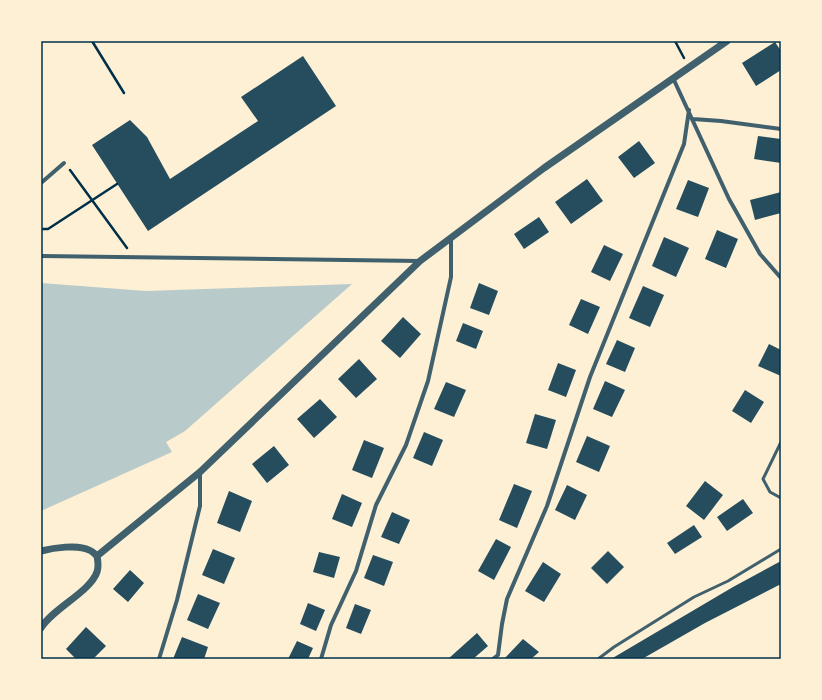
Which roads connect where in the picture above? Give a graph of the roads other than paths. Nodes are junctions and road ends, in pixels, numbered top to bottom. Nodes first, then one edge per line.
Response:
1 (727, 41) edge
2 (673, 78) junction
3 (688, 110) junction
4 (693, 119) junction
5 (781, 130) edge
6 (65, 163) road end
7 (41, 183) edge
8 (450, 238) junction
9 (41, 256) edge
10 (420, 261) junction
11 (781, 278) edge
12 (781, 442) edge
13 (200, 472) junction
14 (781, 498) edge
15 (781, 549) edge
16 (41, 551) edge
17 (97, 556) junction
18 (41, 628) edge
19 (160, 659) edge
20 (321, 659) edge
21 (493, 659) edge
22 (598, 659) edge

1 - 2 street
2 - 3 street
2 - 8 street
3 - 4 street
3 - 21 street
4 - 5 street
4 - 11 street
6 - 7 street
8 - 10 street
8 - 20 street
9 - 10 street
10 - 13 street
12 - 14 lane
13 - 17 street
13 - 19 street
15 - 22 lane
16 - 17 street
17 - 18 street

